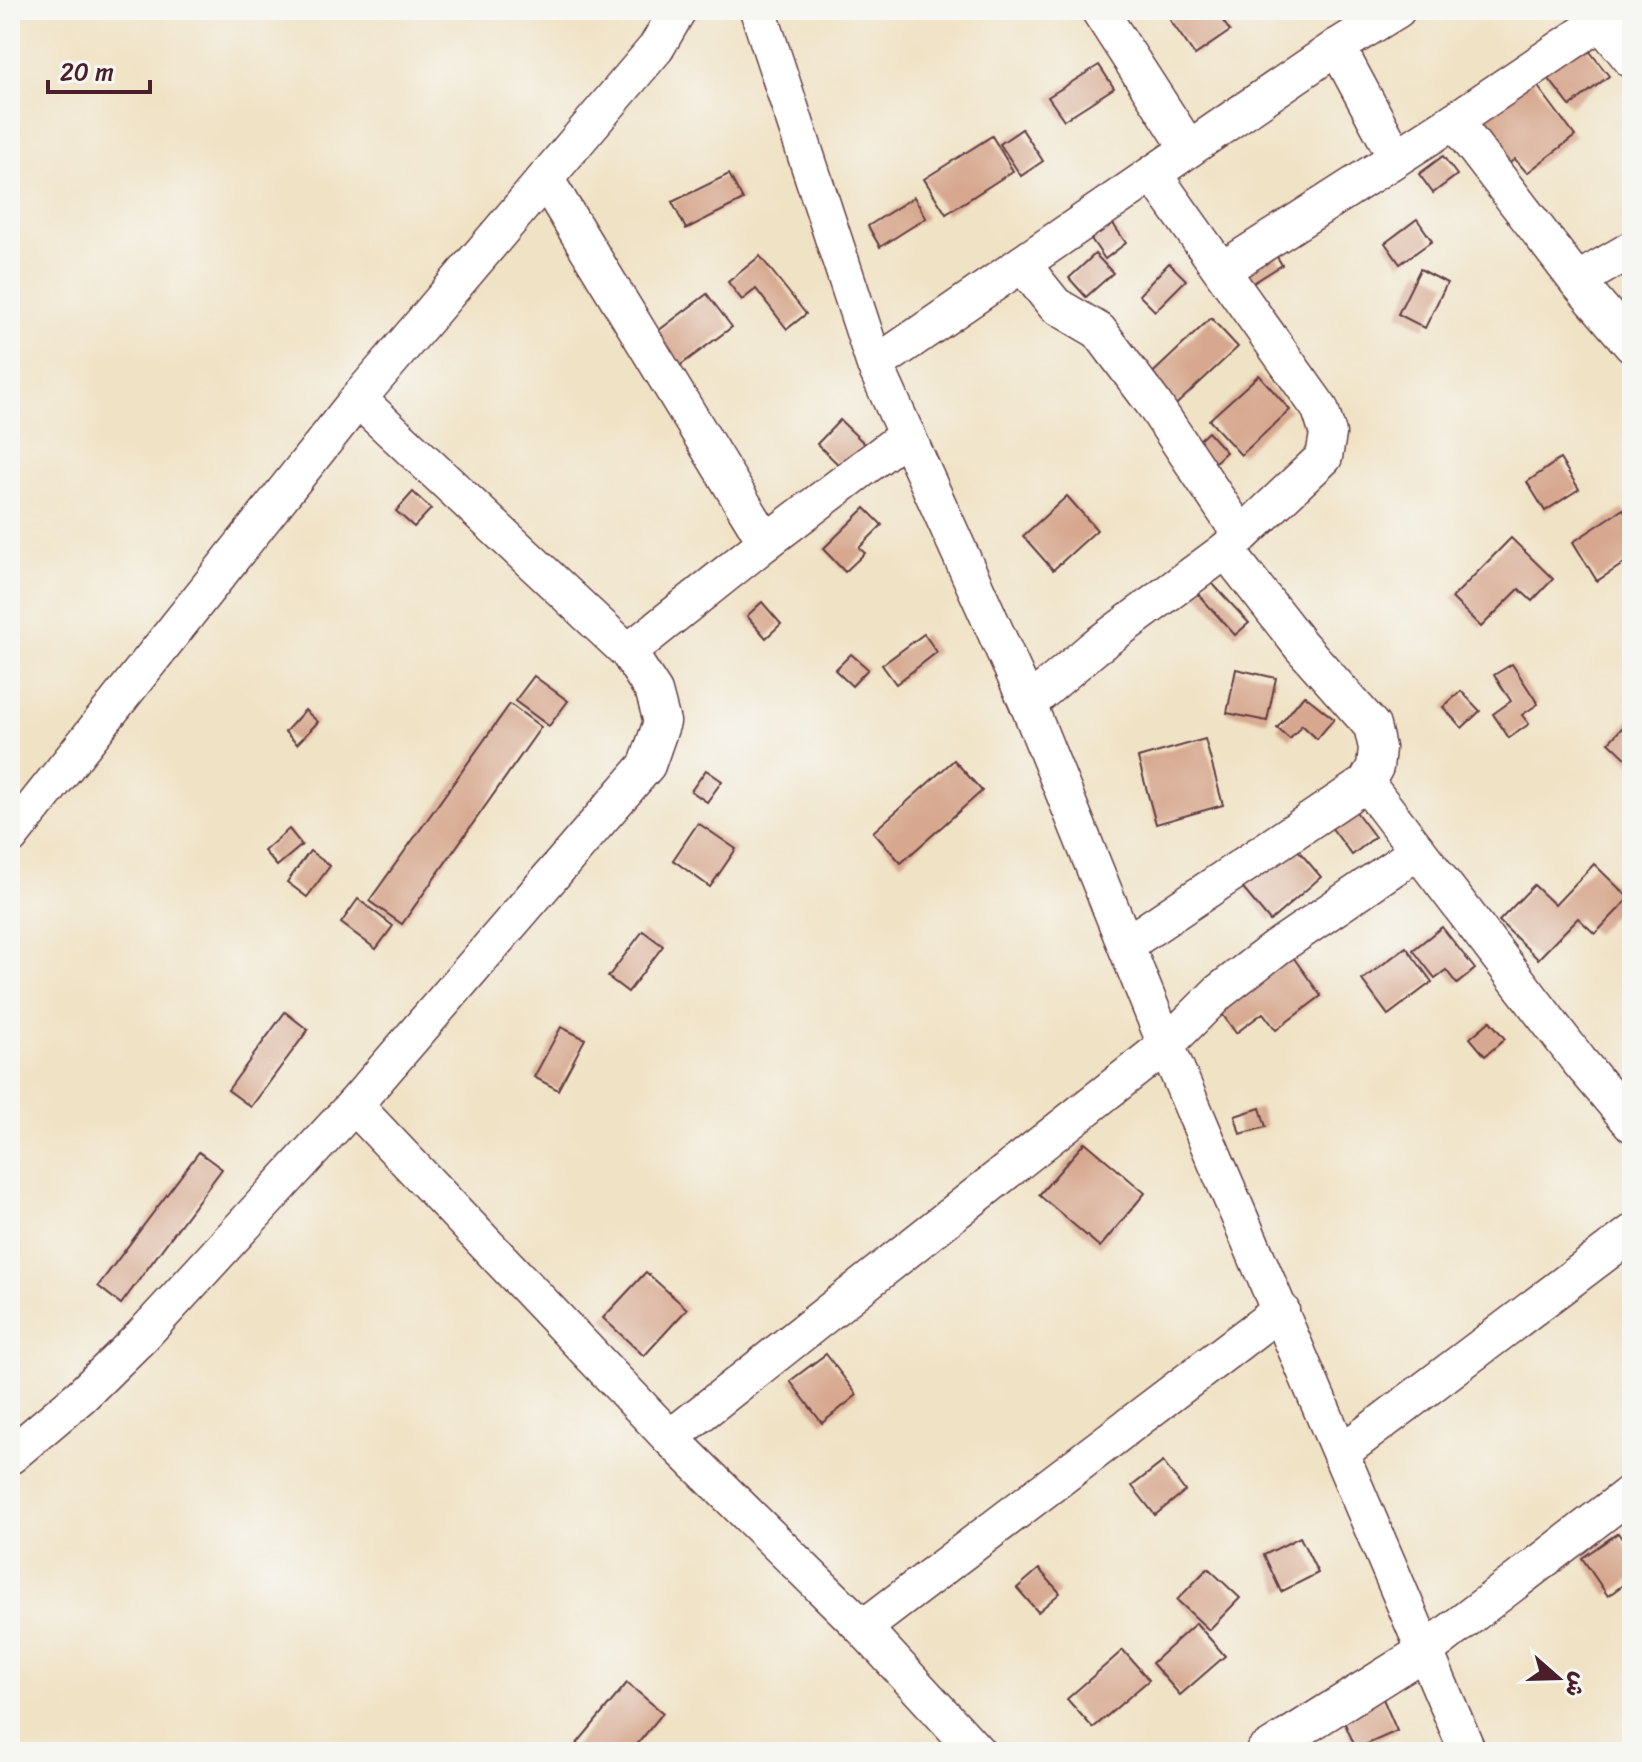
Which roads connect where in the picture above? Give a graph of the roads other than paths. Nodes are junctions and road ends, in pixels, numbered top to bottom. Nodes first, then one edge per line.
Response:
1 (678, 10) edge
2 (758, 10) edge
3 (1099, 10) edge
4 (1397, 10) edge
5 (1603, 14) edge
6 (1337, 47) junction
7 (1632, 60) edge
8 (1454, 121) junction
9 (1189, 149) junction
10 (1396, 157) junction
11 (1153, 174) junction
12 (546, 180) junction
13 (1632, 249) edge
14 (1022, 264) junction
15 (1222, 270) junction
16 (1577, 281) junction
17 (1632, 345) edge
18 (875, 365) junction
19 (358, 399) junction
20 (907, 435) junction
21 (766, 542) junction
22 (1234, 542) junction
23 (628, 652) junction
24 (1028, 704) junction
25 (1366, 783) junction
26 (10, 837) edge
27 (1418, 851) junction
28 (1127, 944) junction
29 (1166, 1045) junction
30 (354, 1105) junction
31 (1632, 1124) edge
32 (1632, 1233) edge
33 (1281, 1310) junction
34 (670, 1438) junction
35 (1341, 1453) junction
36 (10, 1456) edge
37 (1632, 1492) edge
38 (863, 1628) junction
39 (1425, 1651) junction
40 (977, 1752) edge
41 (1264, 1752) edge
42 (1468, 1752) edge

1 - 12 street
2 - 18 street
3 - 9 street
4 - 6 street
5 - 7 street
5 - 8 street
6 - 9 street
6 - 10 street
8 - 10 street
8 - 16 street
9 - 11 street
10 - 15 street
11 - 14 street
11 - 15 street
12 - 19 street
12 - 21 street
13 - 16 street
14 - 18 street
14 - 22 street
15 - 22 street
16 - 17 street
18 - 20 street
19 - 23 street
19 - 26 street
20 - 21 street
20 - 24 street
21 - 23 street
22 - 24 street
22 - 25 street
23 - 30 street
24 - 28 street
25 - 27 street
25 - 28 street
27 - 29 street
27 - 31 street
28 - 29 street
29 - 33 street
29 - 34 street
30 - 34 street
30 - 36 street
32 - 35 street
33 - 35 street
33 - 38 street
34 - 38 street
35 - 39 street
37 - 39 street
38 - 40 street
39 - 41 street
39 - 42 street

